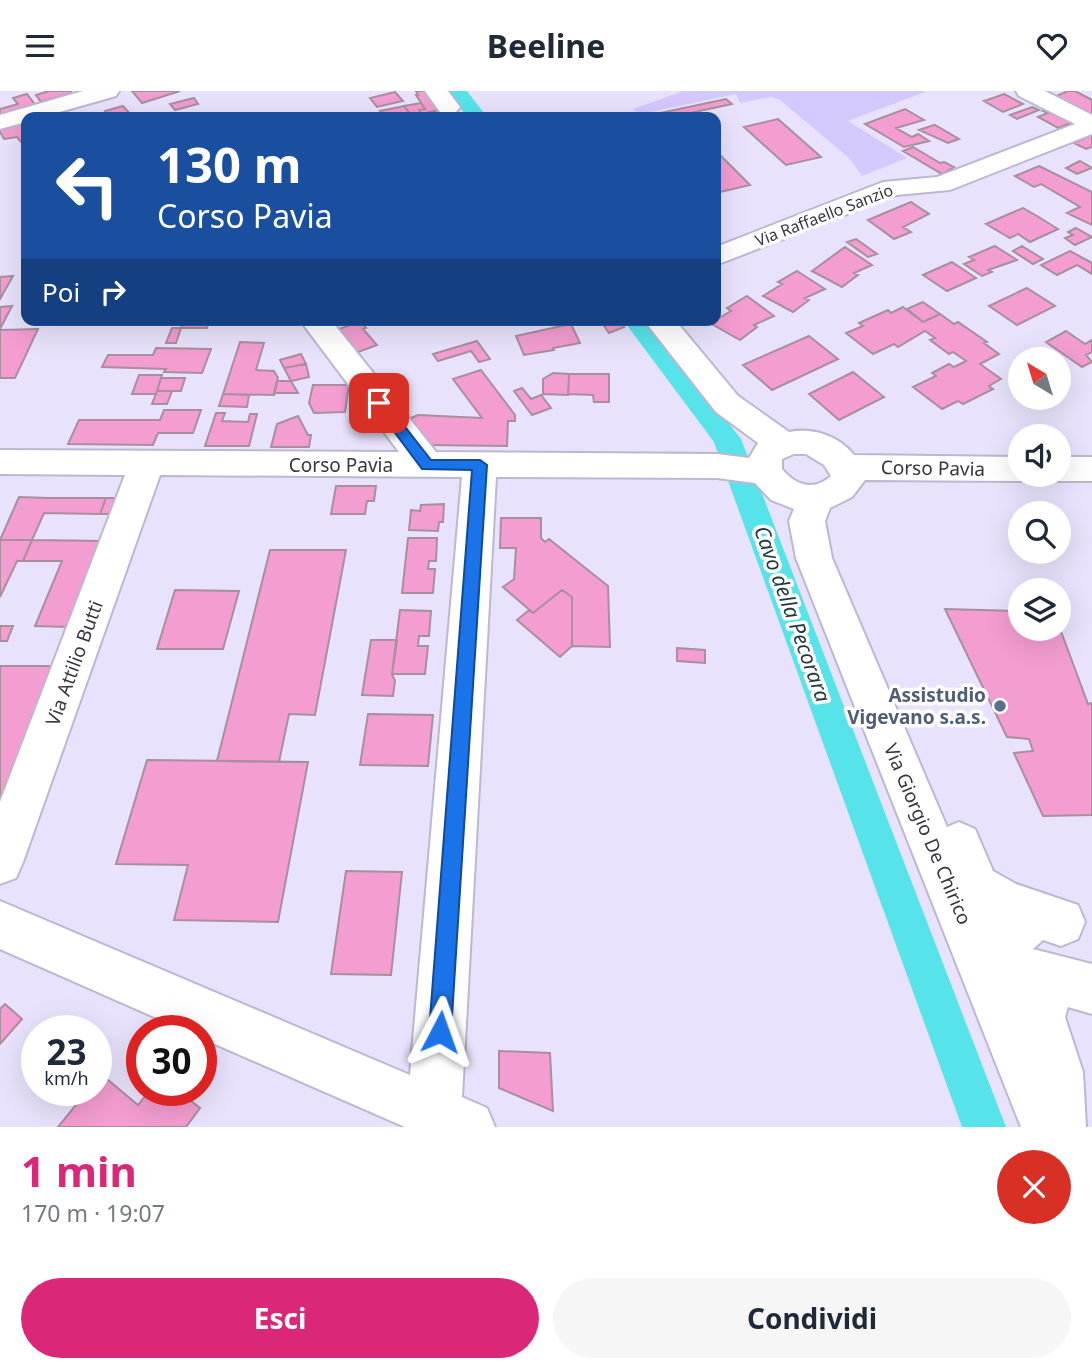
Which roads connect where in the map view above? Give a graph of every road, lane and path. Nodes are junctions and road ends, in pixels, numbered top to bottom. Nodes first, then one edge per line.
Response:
1 (108, 91) edge
2 (1027, 91) edge
3 (35, 112) edge
4 (21, 116) edge
5 (0, 122) edge
6 (1092, 125) edge
7 (721, 255) edge
8 (320, 326) edge
9 (664, 326) edge
10 (0, 462) edge
11 (770, 462) junction
12 (147, 463) junction
13 (427, 465) junction
14 (480, 465) junction
15 (845, 467) junction
16 (1008, 469) edge
17 (1071, 469) edge
18 (1092, 470) edge
19 (815, 499) junction
20 (908, 784) junction
21 (0, 862) edge
22 (0, 925) edge
23 (981, 961) junction
24 (1072, 983) edge
25 (451, 1120) edge
26 (1048, 1127) edge
27 (1059, 1127) edge

1 - 3 street
2 - 6 street
4 - 5 street
6 - 7 street, Via Raffaello Sanzio
8 - 13 street
9 - 11 street
10 - 12 street, Corso Pavia
11 - 14 street, Corso Pavia
11 - 15 street, Corso Pavia
11 - 19 street
12 - 13 street, Corso Pavia
12 - 21 street, Via Attilio Butti
13 - 14 street, Corso Pavia
14 - 25 street
15 - 16 street, Corso Pavia
15 - 19 street
17 - 18 street
19 - 20 street, Via Giorgio De Chirico
20 - 23 street, Via Giorgio De Chirico
20 - 23 street
22 - 25 street
23 - 24 street
23 - 26 street, Via Giorgio De Chirico
24 - 27 street

